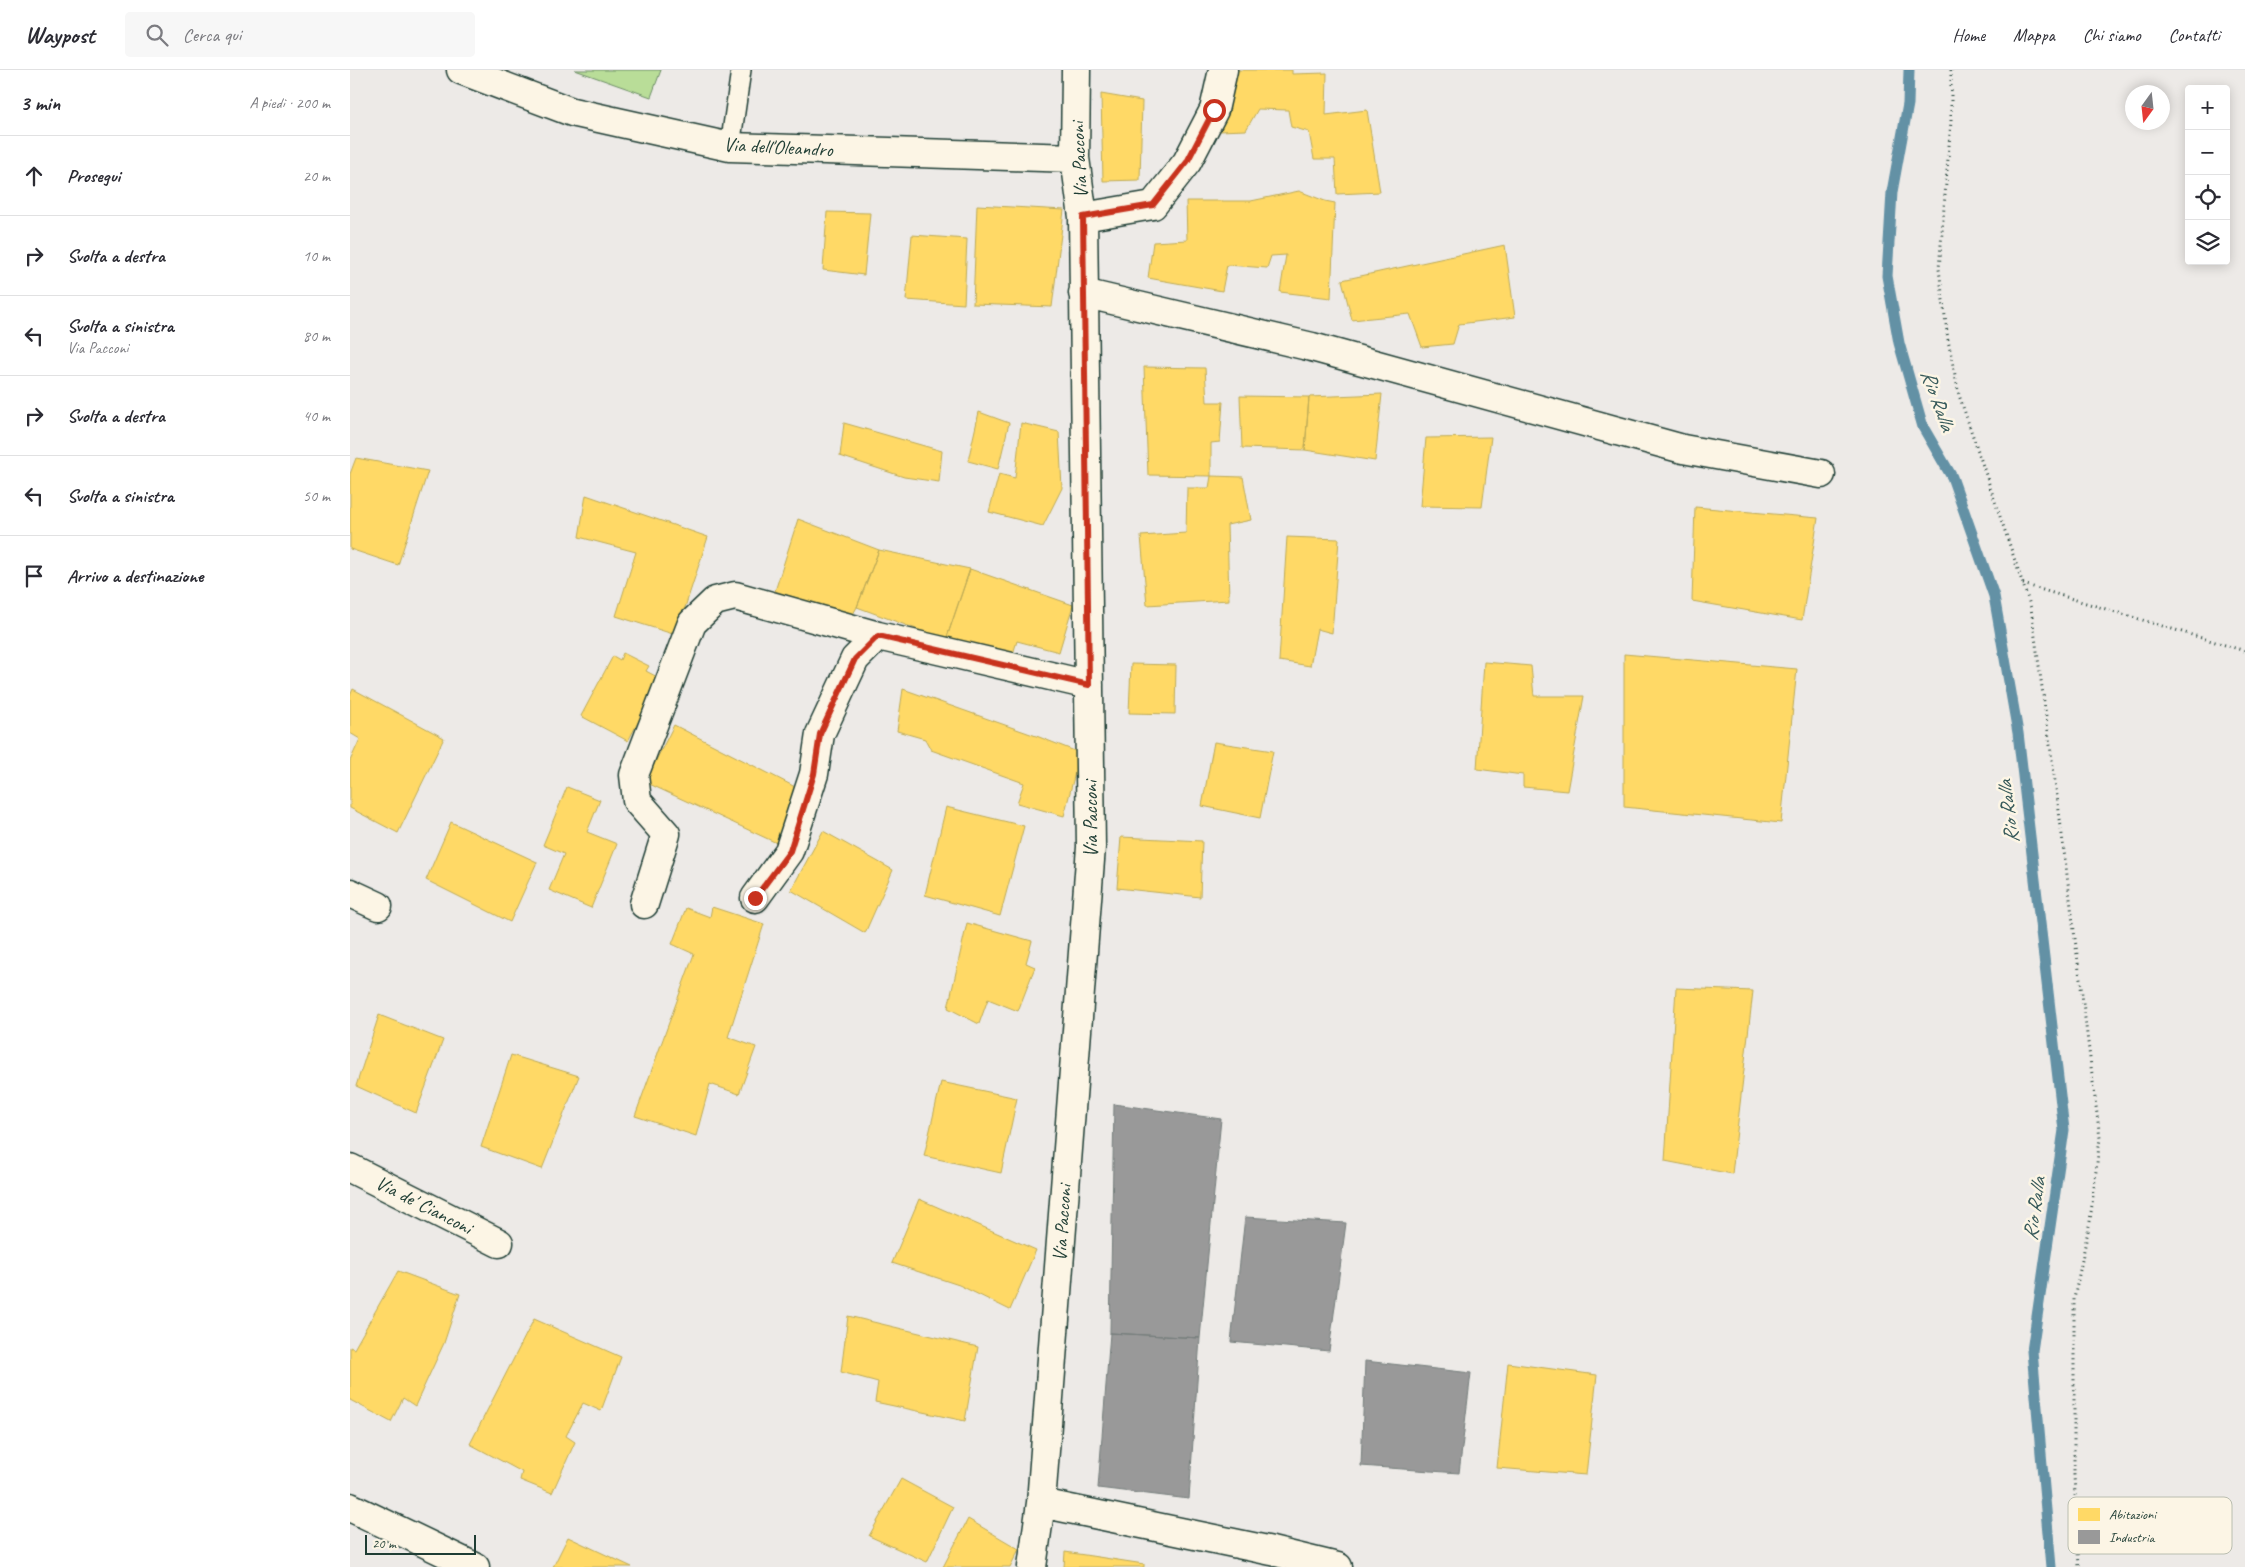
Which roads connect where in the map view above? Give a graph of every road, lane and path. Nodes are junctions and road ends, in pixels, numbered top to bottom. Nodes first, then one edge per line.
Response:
1 (461, 70) edge
2 (741, 70) edge
3 (1076, 70) edge
4 (1223, 70) edge
5 (1951, 70) edge
6 (730, 147) junction
7 (1076, 158) junction
8 (1083, 217) junction
9 (1083, 293) junction
10 (1820, 474) dead end
11 (2023, 584) junction
12 (878, 636) junction
13 (2245, 651) edge
14 (1089, 685) junction
15 (350, 893) edge
16 (755, 898) dead end
17 (644, 904) dead end
18 (378, 906) dead end
19 (350, 1168) edge
20 (499, 1242) dead end
21 (2075, 1497) edge
22 (1041, 1503) junction
23 (350, 1507) edge
24 (2078, 1554) edge
25 (1272, 1559) edge
26 (476, 1567) edge
27 (1032, 1567) edge
28 (1338, 1567) edge
29 (2079, 1567) edge

1 - 6 street, Via dell'Oleandro
2 - 6 lane
3 - 7 street, Via Pacconi
4 - 8 street
5 - 11 path
6 - 7 street, Via dell'Oleandro
7 - 8 street, Via Pacconi
8 - 9 street, Via Pacconi
9 - 10 street
9 - 14 street, Via Pacconi
11 - 13 path
11 - 21 path
12 - 14 street
12 - 16 street
12 - 17 street
14 - 22 street, Via Pacconi
15 - 18 street
19 - 20 street, Via de' Cianconi
22 - 25 street
22 - 27 street, Via Pacconi
23 - 26 street
24 - 29 path
25 - 28 street

